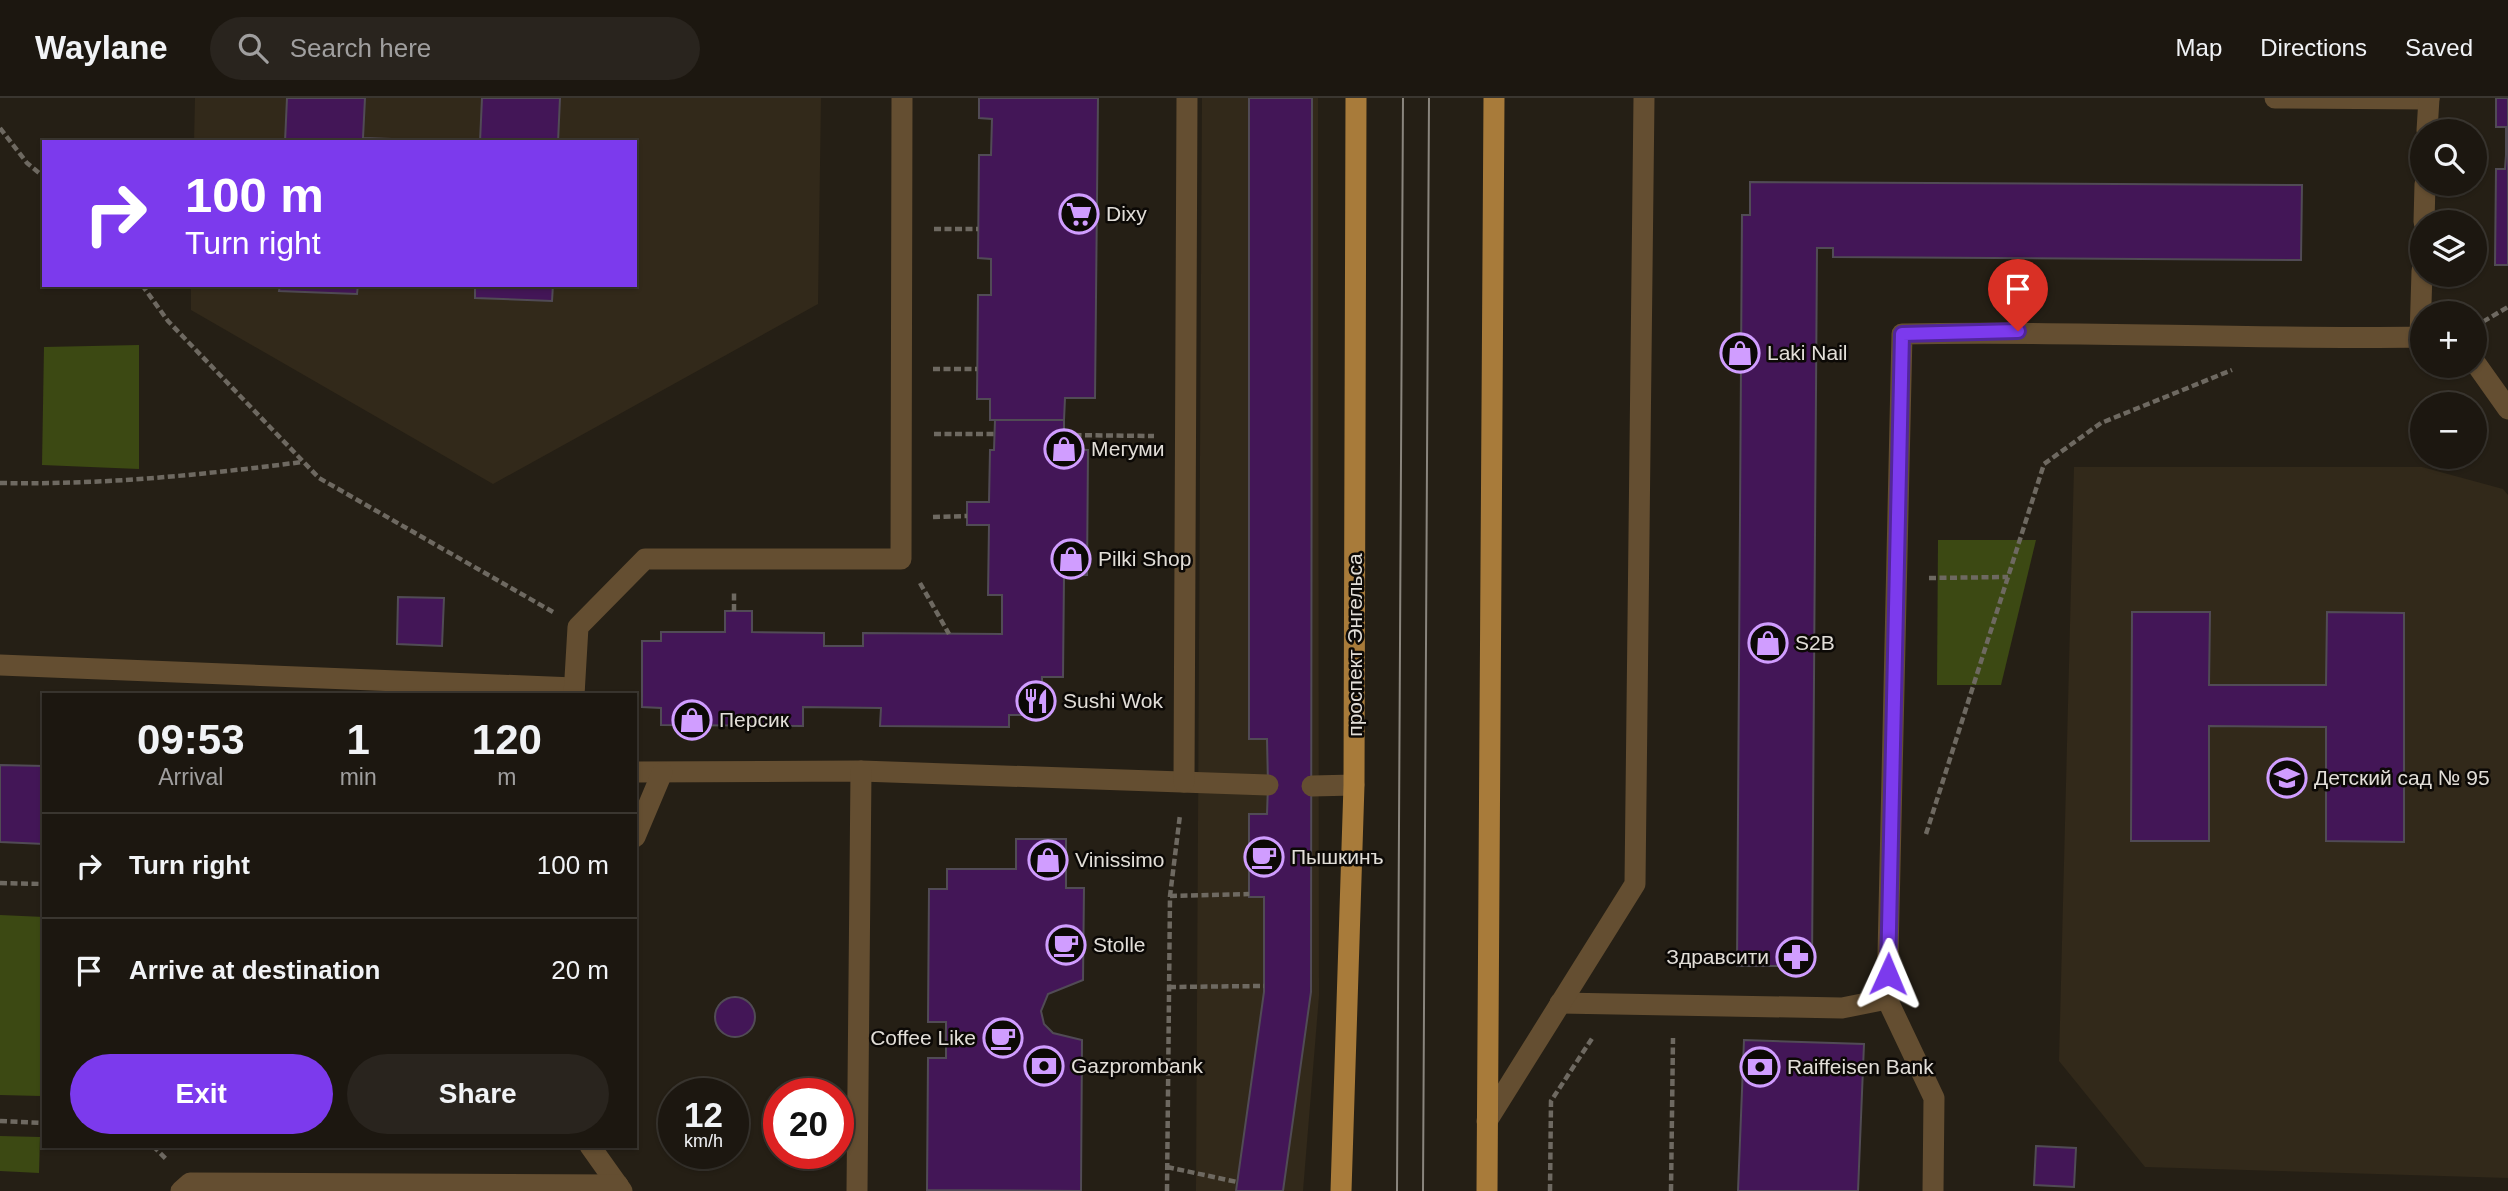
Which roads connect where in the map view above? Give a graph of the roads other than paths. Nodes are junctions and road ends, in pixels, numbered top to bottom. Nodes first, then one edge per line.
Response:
1 (902, 98) edge
2 (1187, 98) edge
3 (1356, 98) edge
4 (1494, 98) edge
5 (1644, 98) edge
6 (2275, 98) edge
7 (2428, 99) edge
8 (2427, 119) edge
9 (2410, 337) edge
10 (2486, 378) edge
11 (2508, 409) edge
12 (0, 665) edge
13 (574, 692) edge
14 (862, 771) junction
15 (637, 772) edge
16 (662, 773) junction
17 (1184, 782) junction
18 (1268, 785) dead end
19 (1354, 785) junction
20 (1312, 786) dead end
21 (637, 832) edge
22 (1887, 999) junction
23 (1560, 1003) junction
24 (1487, 1121) junction
25 (591, 1148) edge
26 (253, 1188) edge
27 (620, 1188) edge
28 (181, 1191) edge
29 (857, 1191) edge
30 (1341, 1191) edge
31 (1487, 1191) edge
32 (1933, 1191) edge

1 - 13 street
2 - 17 street
3 - 19 main road, проспект Энгельса
4 - 24 main road
5 - 23 street
6 - 7 street
7 - 8 street
9 - 22 street
10 - 11 street
12 - 13 street
14 - 16 street
14 - 17 street
14 - 29 street
15 - 16 street
16 - 21 street
17 - 18 street
19 - 20 street
19 - 30 main road, проспект Энгельса
22 - 23 street
22 - 32 street
23 - 24 street
24 - 31 main road
25 - 27 street
26 - 27 street
26 - 28 street

